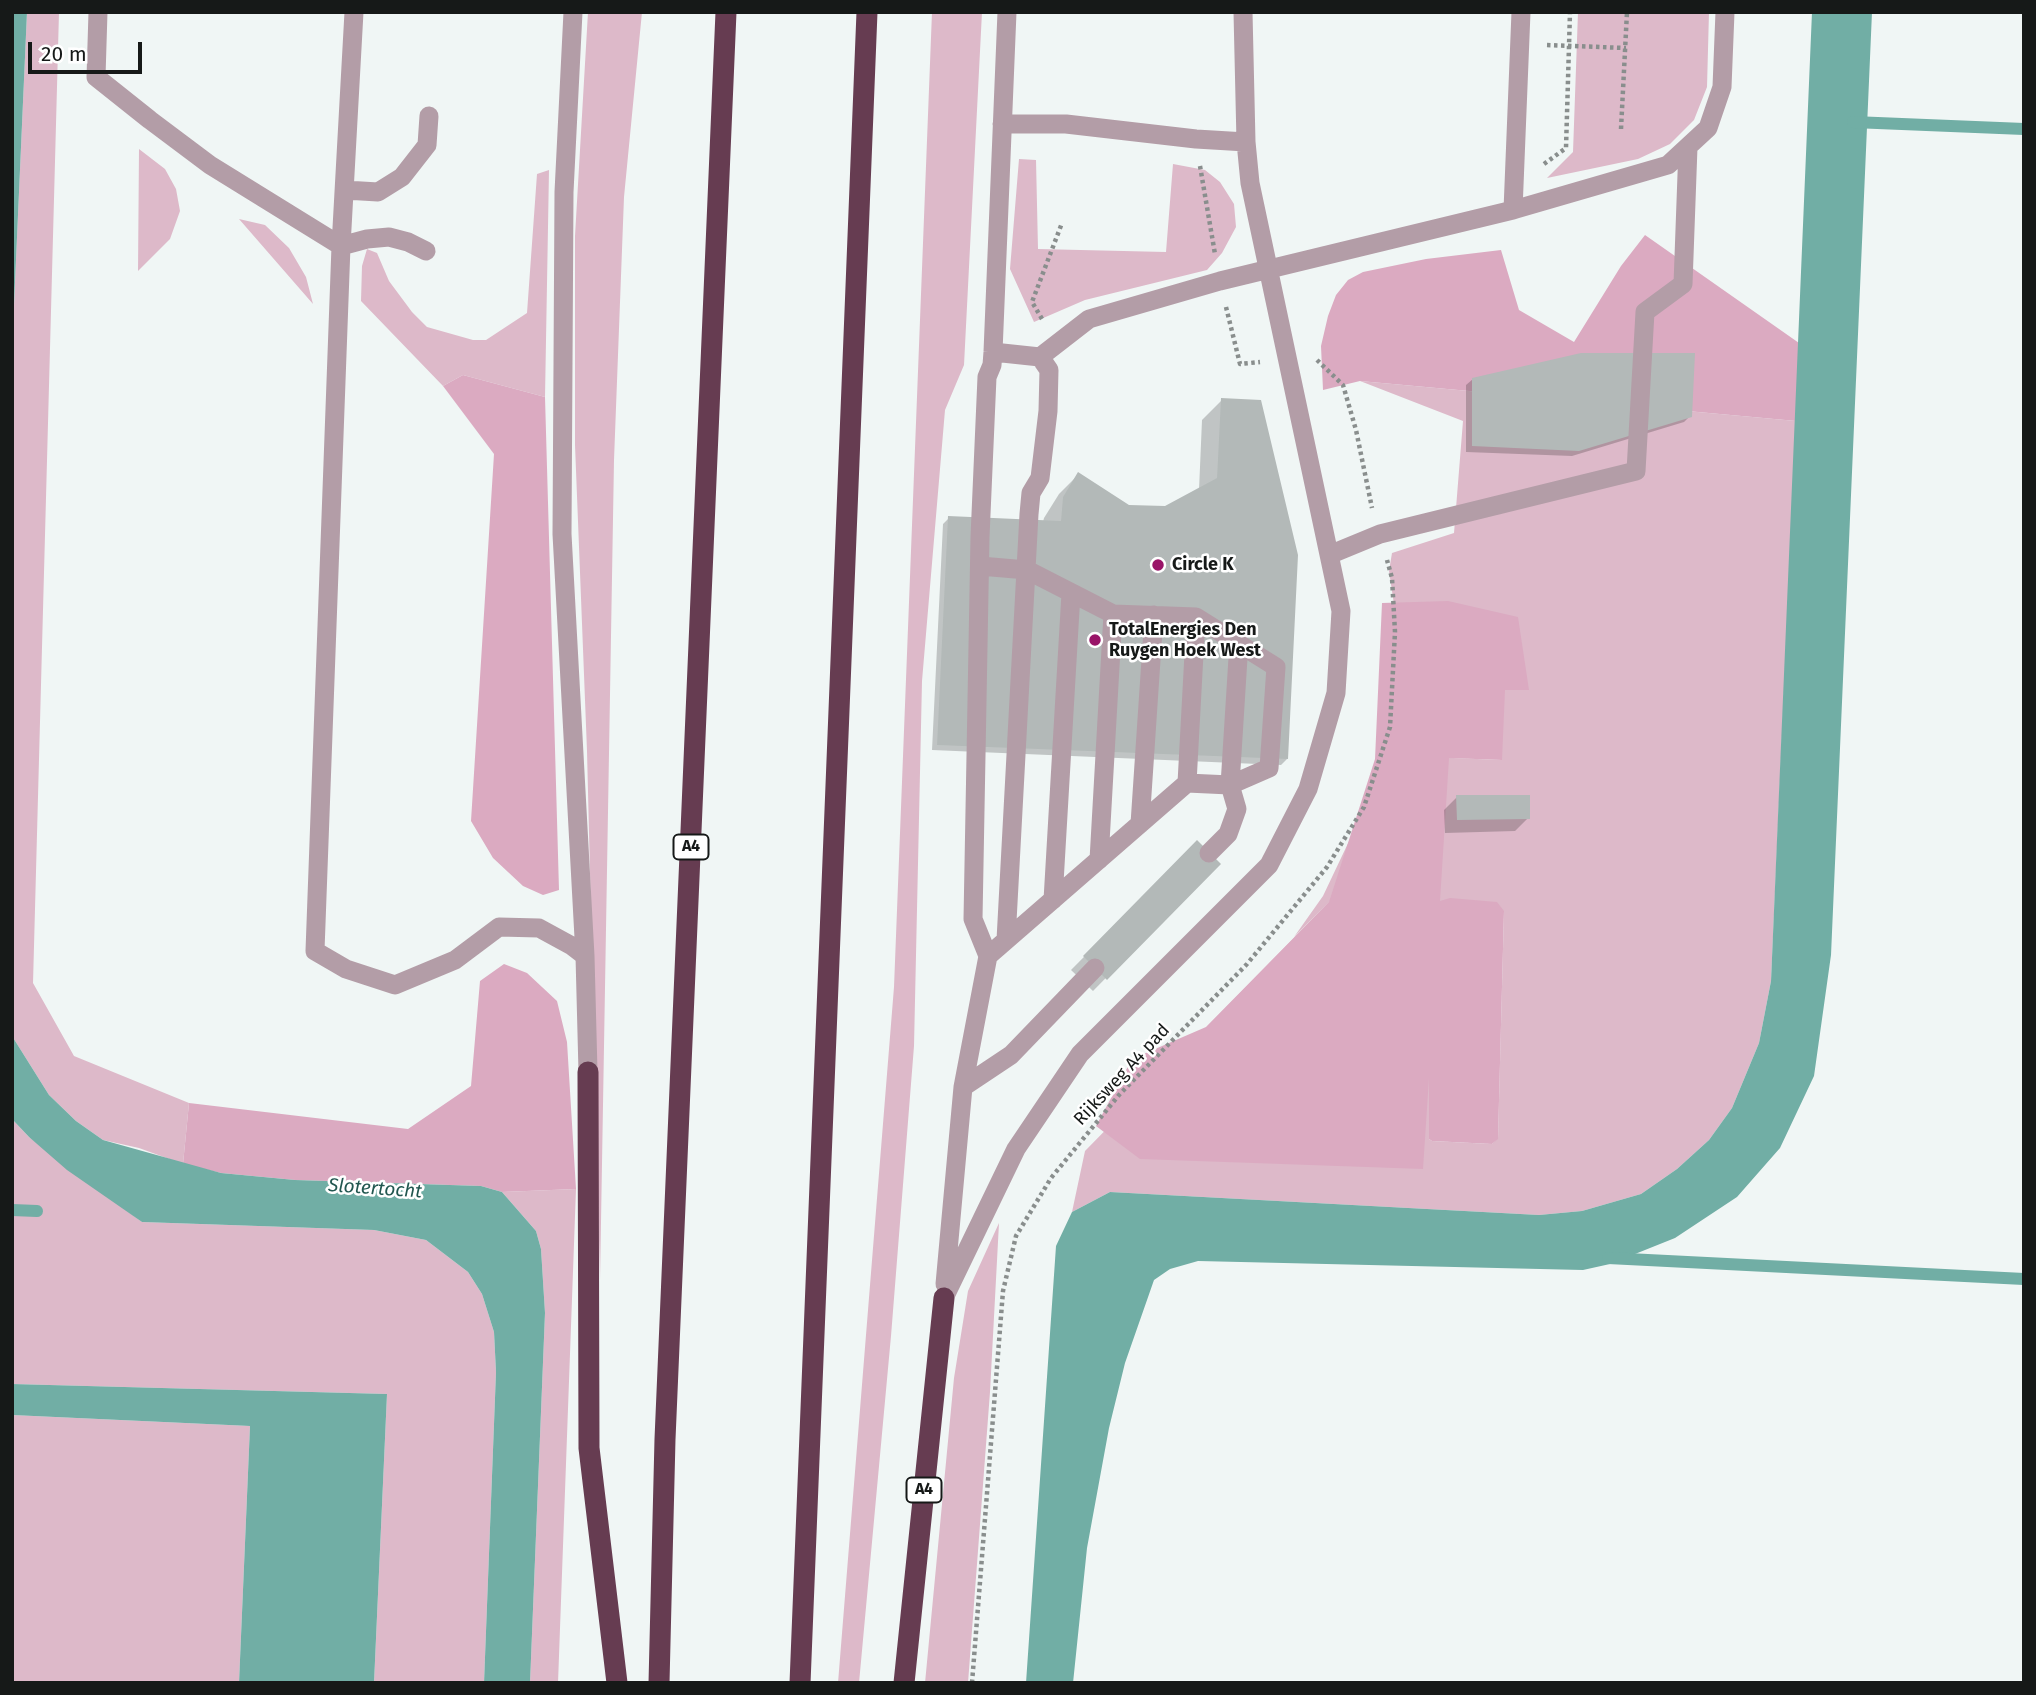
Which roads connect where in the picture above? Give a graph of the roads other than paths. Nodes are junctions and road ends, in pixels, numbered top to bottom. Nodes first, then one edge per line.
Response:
1 (98, 12) edge
2 (354, 12) edge
3 (573, 12) edge
4 (726, 12) edge
5 (867, 12) edge
6 (1007, 12) edge
7 (1243, 12) edge
8 (1521, 12) edge
9 (1725, 12) edge
10 (429, 116) dead end
11 (1002, 124) junction
12 (1246, 142) junction
13 (1688, 146) junction
14 (345, 190) junction
15 (1513, 210) junction
16 (341, 246) junction
17 (426, 251) dead end
18 (1268, 270) junction
19 (993, 352) junction
20 (1040, 357) junction
21 (1329, 555) junction
22 (980, 566) junction
23 (1027, 570) junction
24 (1071, 593) junction
25 (1113, 614) junction
26 (1154, 615) junction
27 (1196, 617) junction
28 (1239, 642) junction
29 (1187, 783) junction
30 (1230, 785) junction
31 (1140, 824) junction
32 (1209, 853) dead end
33 (1099, 860) junction
34 (1052, 900) junction
35 (1006, 940) junction
36 (585, 956) junction
37 (988, 956) junction
38 (1095, 968) dead end
39 (588, 1072) joint
40 (962, 1087) junction
41 (944, 1298) junction
42 (617, 1683) edge
43 (659, 1683) edge
44 (800, 1683) edge
45 (904, 1683) edge

1 - 16 lane
2 - 14 lane
3 - 36 lane
4 - 43 highway, A4
5 - 44 highway
6 - 11 lane
7 - 12 lane, A4
8 - 15 lane
9 - 13 lane
10 - 14 lane
11 - 12 lane
11 - 19 lane
12 - 18 lane, A4
13 - 15 lane
13 - 21 lane
14 - 16 lane
15 - 18 lane
16 - 17 lane
16 - 36 lane
18 - 20 lane
18 - 21 lane, A4
19 - 20 lane
19 - 22 lane
20 - 23 lane
21 - 41 lane, A4
22 - 23 lane
22 - 37 lane
23 - 24 lane
23 - 35 lane
24 - 25 lane
24 - 34 lane
25 - 26 lane
25 - 33 lane
26 - 27 lane
26 - 31 lane
27 - 28 lane
27 - 29 lane
28 - 30 lane
28 - 30 lane
29 - 30 lane
29 - 31 lane
30 - 32 lane
31 - 33 lane
33 - 34 lane
34 - 35 lane
35 - 37 lane
36 - 39 lane
37 - 40 lane, A4
38 - 40 lane
39 - 42 highway
40 - 41 lane, A4
41 - 45 highway, A4

